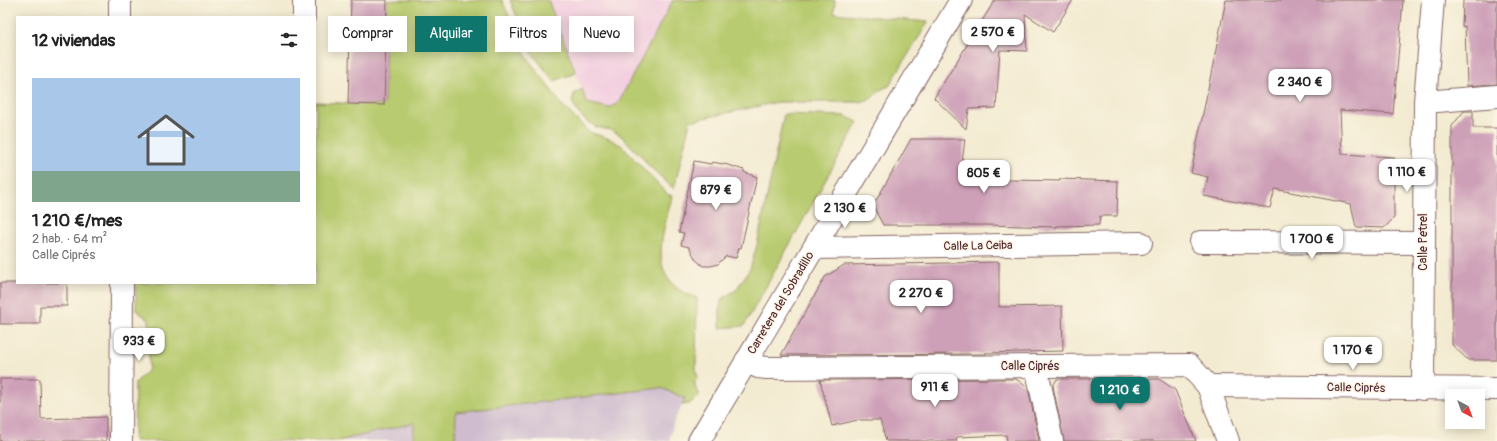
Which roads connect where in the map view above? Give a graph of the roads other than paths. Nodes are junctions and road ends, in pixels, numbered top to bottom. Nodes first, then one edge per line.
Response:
1 (120, 0) edge
2 (304, 0) edge
3 (960, 0) edge
4 (1433, 0) edge
5 (120, 16) edge
6 (304, 16) edge
7 (1497, 96) edge
8 (1425, 102) junction
9 (1201, 242) dead end
10 (1141, 243) dead end
11 (1423, 243) junction
12 (814, 248) junction
13 (122, 284) edge
14 (746, 361) junction
15 (1036, 366) junction
16 (1208, 386) junction
17 (1423, 389) junction
18 (1497, 389) edge
19 (121, 441) edge
20 (699, 441) edge
21 (1052, 441) edge
22 (1228, 441) edge

1 - 5 street
2 - 6 street
3 - 12 street, Carretera del Sobradillo
4 - 8 street, Calle Petrel
7 - 8 street
8 - 11 street, Calle Petrel
9 - 11 street
10 - 12 street, Calle La Ceiba
11 - 17 street, Calle Petrel
12 - 14 street, Carretera del Sobradillo
13 - 19 street
14 - 15 street, Calle Ciprés
14 - 20 street, Carretera del Sobradillo
15 - 16 street, Calle Ciprés
15 - 21 street
16 - 17 street, Calle Ciprés
16 - 22 street
17 - 18 street, Calle Ciprés

